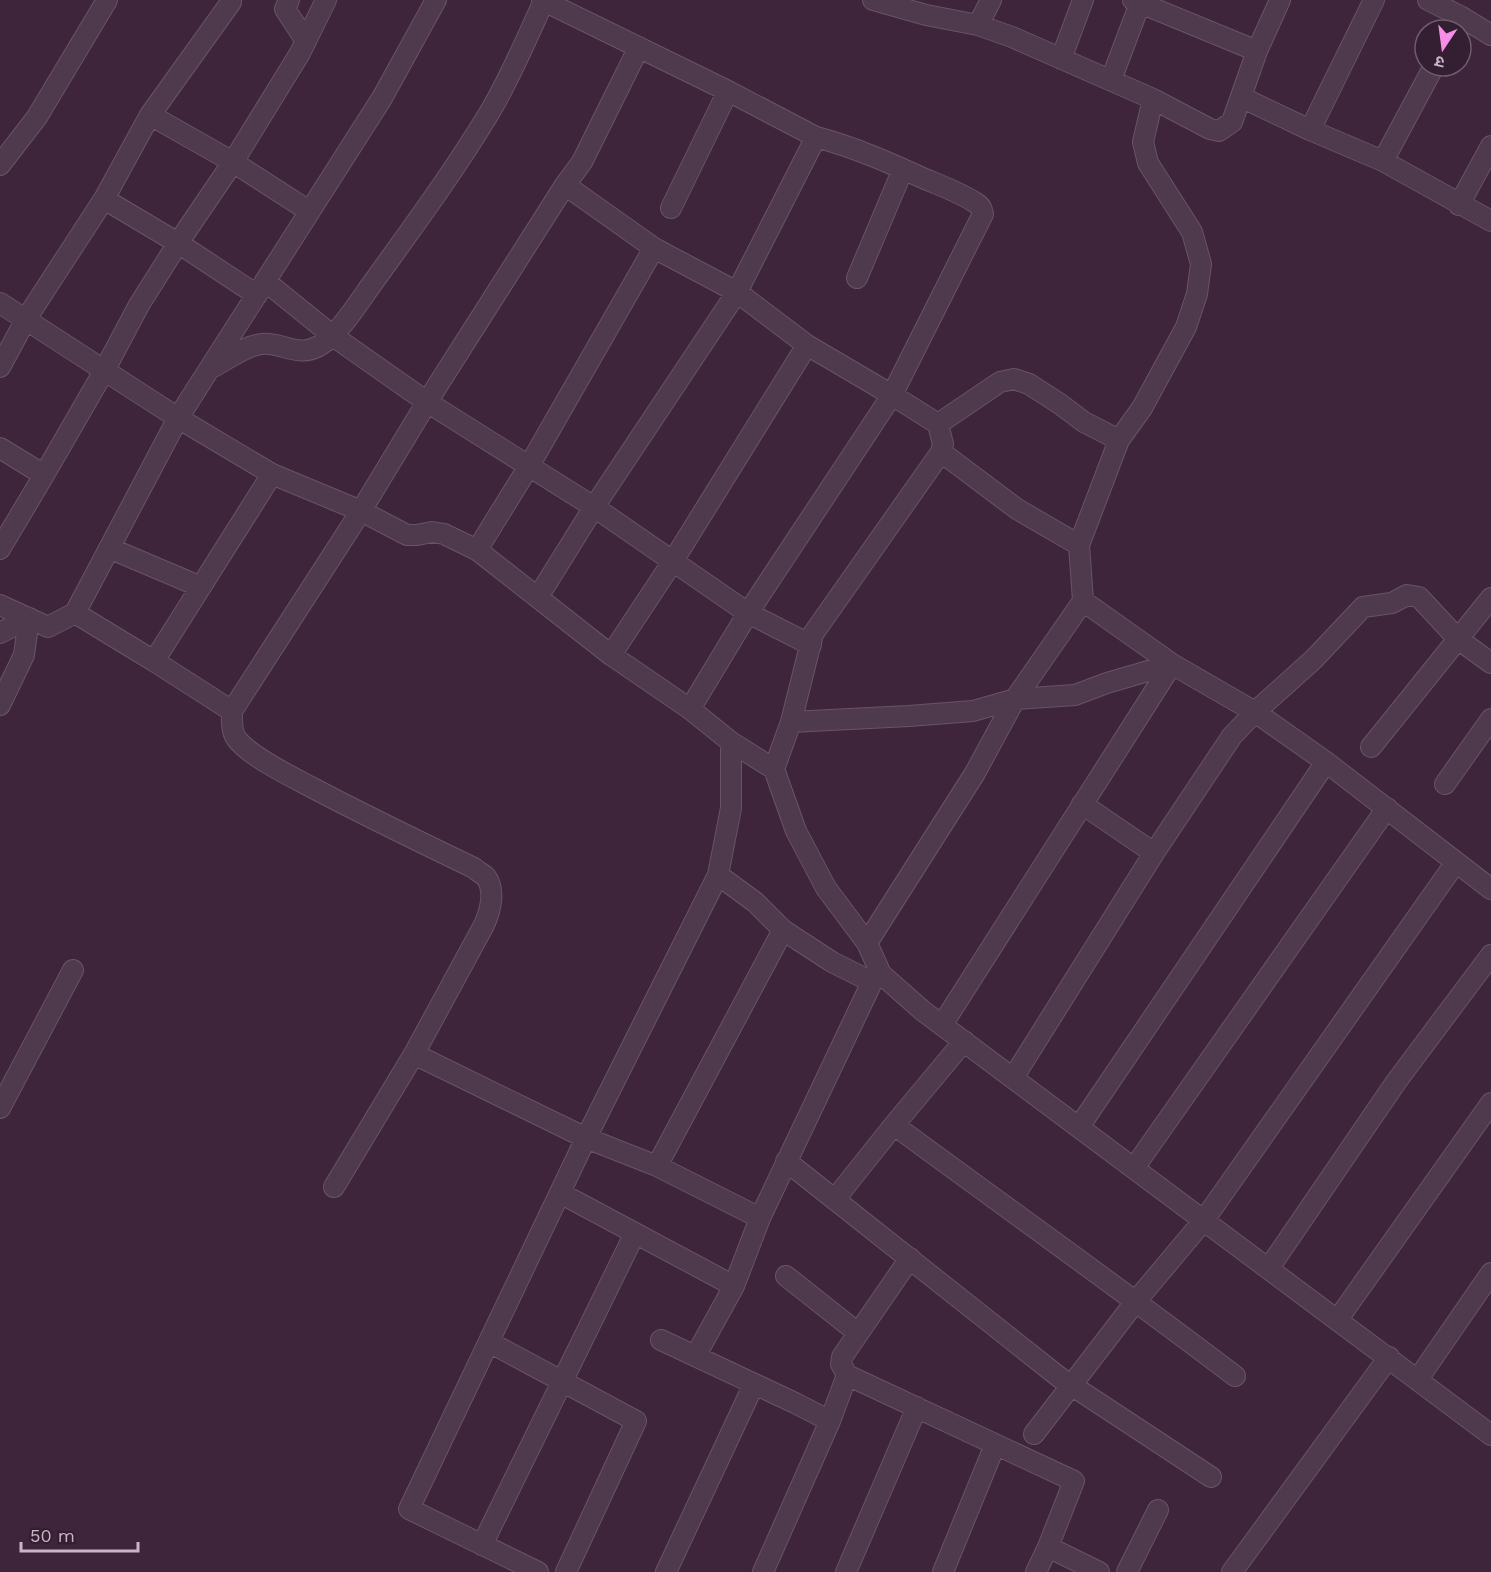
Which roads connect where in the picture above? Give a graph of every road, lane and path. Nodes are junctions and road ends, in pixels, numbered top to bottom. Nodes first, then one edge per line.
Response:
1 (107, 0) edge
2 (289, 0) edge
3 (326, 0) edge
4 (543, 0) edge
5 (873, 0) edge
6 (991, 0) edge
7 (1083, 0) edge
8 (1280, 0) edge
9 (1374, 0) edge
10 (1428, 0) edge
11 (435, 1) edge
12 (231, 2) dead end
13 (1136, 2) edge
14 (1450, 18) edge
15 (978, 25) junction
16 (1473, 29) edge
17 (1491, 35) edge
18 (306, 41) junction
19 (639, 47) junction
20 (1257, 51) junction
21 (1061, 59) junction
22 (1428, 78) edge
23 (1110, 80) junction
24 (728, 90) junction
25 (1241, 97) junction
26 (1153, 99) junction
27 (150, 115) junction
28 (1310, 130) junction
29 (816, 137) junction
30 (1491, 146) edge
31 (1383, 161) junction
32 (234, 162) junction
33 (0, 165) edge
34 (903, 169) junction
35 (565, 185) junction
36 (104, 199) junction
37 (1459, 205) junction
38 (671, 208) dead end
39 (309, 211) junction
40 (1491, 221) edge
41 (178, 243) junction
42 (654, 248) junction
43 (857, 278) dead end
44 (261, 288) junction
45 (737, 292) junction
46 (0, 303) edge
47 (26, 320) junction
48 (333, 336) junction
49 (807, 345) junction
50 (0, 367) edge
51 (210, 368) junction
52 (104, 371) junction
53 (892, 395) junction
54 (427, 402) junction
55 (178, 418) junction
56 (938, 424) junction
57 (1119, 440) junction
58 (0, 448) edge
59 (941, 452) junction
60 (529, 466) junction
61 (272, 474) junction
62 (44, 475) junction
63 (594, 507) junction
64 (361, 511) junction
65 (1079, 545) junction
66 (110, 548) junction
67 (0, 549) edge
68 (477, 550) junction
69 (673, 561) junction
70 (201, 587) junction
71 (538, 597) junction
72 (1491, 598) edge
73 (1083, 601) junction
74 (0, 605) edge
75 (75, 613) junction
76 (748, 613) junction
77 (29, 618) junction
78 (0, 633) edge
79 (1458, 639) junction
80 (811, 645) junction
81 (611, 655) junction
82 (154, 662) junction
83 (1491, 663) edge
84 (1172, 664) junction
85 (1015, 699) junction
86 (0, 705) edge
87 (690, 709) junction
88 (232, 711) junction
89 (1255, 712) junction
90 (1491, 719) edge
91 (792, 722) junction
92 (731, 742) junction
93 (1371, 747) dead end
94 (1326, 762) junction
95 (774, 769) junction
96 (1445, 784) dead end
97 (1082, 804) junction
98 (1387, 808) junction
99 (1154, 852) junction
100 (1456, 862) junction
101 (718, 875) junction
102 (1491, 889) edge
103 (783, 930) junction
104 (867, 943) junction
105 (1491, 955) edge
106 (73, 970) dead end
107 (876, 978) junction
108 (942, 1025) junction
109 (964, 1041) junction
110 (414, 1054) junction
111 (1013, 1078) junction
112 (1491, 1103) edge
113 (0, 1108) edge
114 (894, 1125) junction
115 (1078, 1127) junction
116 (586, 1138) junction
117 (786, 1161) junction
118 (657, 1166) junction
119 (1134, 1168) junction
120 (334, 1187) dead end
121 (560, 1193) junction
122 (835, 1199) junction
123 (760, 1218) junction
124 (1204, 1220) junction
125 (634, 1233) junction
126 (910, 1258) junction
127 (1269, 1268) junction
128 (1491, 1273) edge
129 (786, 1276) dead end
130 (734, 1286) junction
131 (1136, 1300) junction
132 (1338, 1319) junction
133 (858, 1333) junction
134 (661, 1340) dead end
135 (489, 1342) junction
136 (696, 1355) junction
137 (1389, 1357) junction
138 (847, 1374) junction
139 (1235, 1376) dead end
140 (1418, 1379) junction
141 (562, 1381) junction
142 (754, 1384) junction
143 (1071, 1385) junction
144 (917, 1407) junction
145 (830, 1421) junction
146 (1488, 1426) edge
147 (1034, 1434) dead end
148 (995, 1445) junction
149 (1211, 1477) dead end
150 (1158, 1510) dead end
151 (482, 1545) junction
152 (1048, 1547) junction
153 (538, 1572) edge
154 (566, 1572) edge
155 (666, 1572) edge
156 (763, 1572) edge
157 (846, 1572) edge
158 (943, 1572) edge
159 (1036, 1572) edge
160 (1099, 1572) edge
161 (1127, 1572) edge
162 (1232, 1572) edge

1 - 33 street
2 - 18 street
3 - 18 street
4 - 19 street
4 - 48 street
5 - 15 street
6 - 15 street
7 - 21 street
8 - 20 street
9 - 28 street
10 - 14 street
11 - 39 street
12 - 27 street
13 - 20 street
13 - 23 street
15 - 21 street
16 - 17 street
18 - 32 street
19 - 24 street
19 - 35 street
20 - 25 street
21 - 23 street
22 - 31 street
23 - 26 street
24 - 29 street
24 - 38 street
25 - 26 street
25 - 28 street
26 - 57 street
27 - 32 street
27 - 36 street
28 - 31 street
29 - 34 street
29 - 45 street
30 - 37 street
31 - 37 street
32 - 39 street
32 - 41 street
34 - 43 street
34 - 53 street
35 - 42 street
35 - 54 street
36 - 41 street
36 - 47 street
37 - 40 street
39 - 44 street
41 - 44 street
41 - 52 street
42 - 45 street
42 - 60 street
44 - 48 street
44 - 51 street
45 - 49 street
45 - 63 street
46 - 47 street
47 - 50 street
47 - 52 street
48 - 51 street
48 - 54 street
49 - 53 street
49 - 69 street
51 - 55 street
52 - 55 street
52 - 62 street
53 - 56 street
53 - 76 street
54 - 60 street
54 - 64 street
55 - 61 street
55 - 66 street
56 - 57 street
56 - 59 street
57 - 65 street
58 - 62 street
59 - 65 street
59 - 80 street
60 - 63 street
60 - 68 street
61 - 64 street
61 - 70 street
62 - 67 street
63 - 69 street
63 - 71 street
64 - 68 street
64 - 88 street
65 - 73 street
66 - 70 street
66 - 75 street
68 - 71 street
69 - 76 street
69 - 81 street
70 - 82 street
71 - 81 street
72 - 79 street
73 - 84 street
73 - 85 street
74 - 77 street
75 - 77 street
75 - 82 street
76 - 80 street
76 - 87 street
77 - 78 street
77 - 86 street
79 - 83 street
79 - 89 street
79 - 93 street
80 - 91 street
81 - 87 street
82 - 88 street
84 - 85 street
84 - 89 street
84 - 97 street
85 - 91 street
85 - 104 street
87 - 92 street
88 - 110 street
89 - 94 street
89 - 99 street
90 - 96 street
91 - 95 street
92 - 95 street
92 - 101 street
94 - 98 street
94 - 115 street
95 - 104 street
97 - 99 street
97 - 108 street
98 - 100 street
98 - 119 street
99 - 111 street
100 - 102 street
100 - 124 street
101 - 103 street
101 - 116 street
103 - 107 street
103 - 118 street
104 - 107 street
105 - 127 street
106 - 113 street
107 - 108 street
107 - 117 street
108 - 109 street
109 - 111 street
109 - 114 street
110 - 116 street
110 - 120 street
111 - 115 street
112 - 132 street
114 - 122 street
114 - 131 street
115 - 119 street
116 - 118 street
116 - 121 street
117 - 122 street
117 - 123 street
118 - 123 street
119 - 124 street
121 - 125 street
121 - 135 street
122 - 126 street
123 - 130 street
124 - 127 street
124 - 131 street
125 - 130 street
125 - 141 street
126 - 133 street
126 - 143 street
127 - 132 street
128 - 140 street
129 - 133 street
130 - 136 street
131 - 139 street
131 - 143 street
132 - 137 street
133 - 138 street
134 - 136 street
135 - 141 street
135 - 151 street
136 - 142 street
137 - 140 street
137 - 162 street
138 - 144 street
138 - 145 street
140 - 146 street
141 - 151 street
141 - 154 street
142 - 145 street
142 - 155 street
143 - 147 street
143 - 149 street
144 - 148 street
144 - 157 street
145 - 156 street
148 - 152 street
148 - 158 street
150 - 161 street
151 - 153 street
152 - 159 street
152 - 160 street

